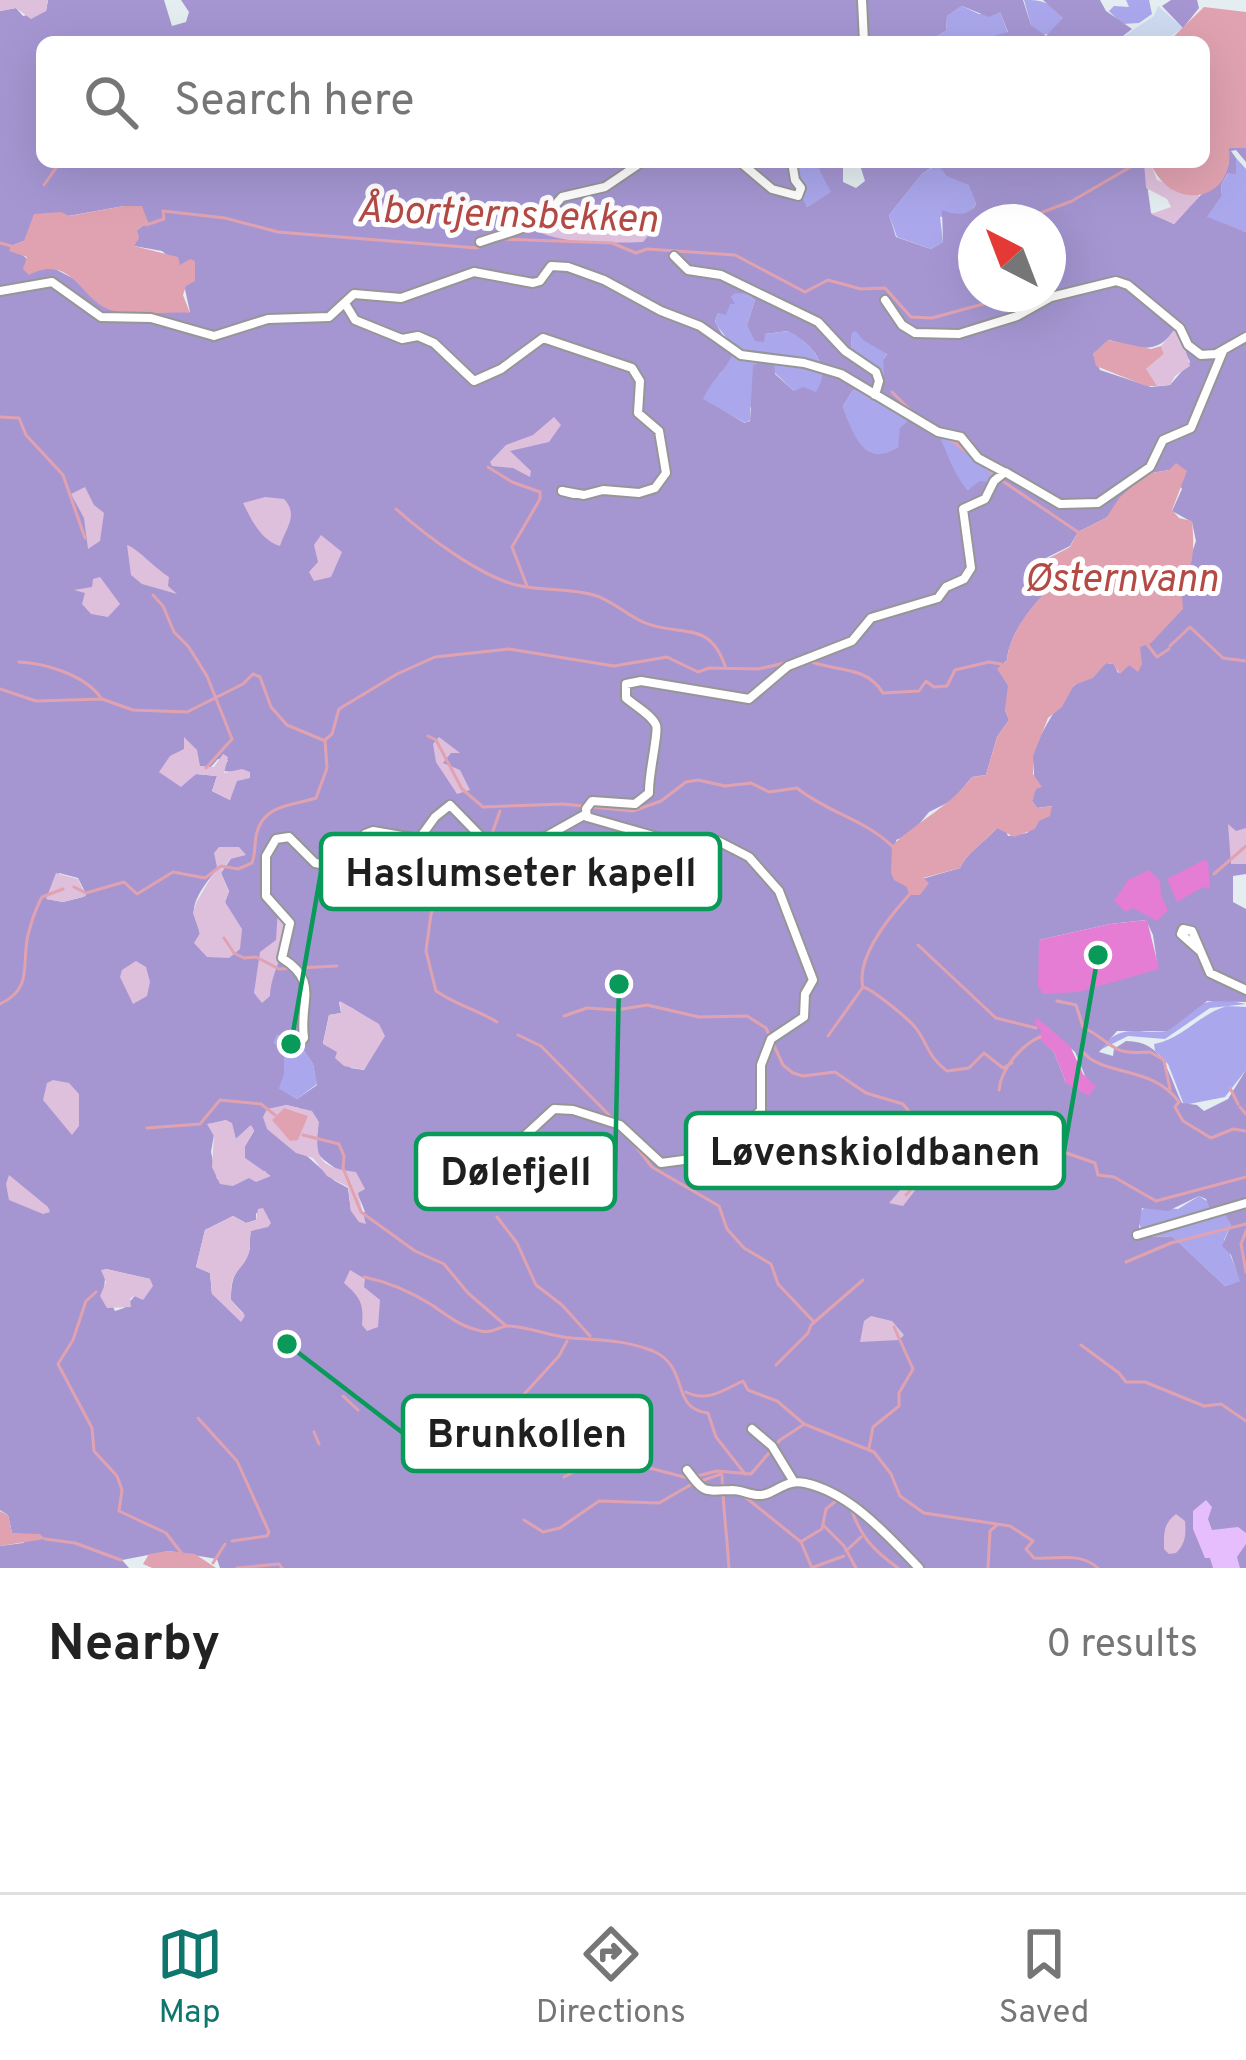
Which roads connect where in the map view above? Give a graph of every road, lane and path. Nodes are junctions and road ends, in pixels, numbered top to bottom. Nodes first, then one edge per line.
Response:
1 (862, 0) edge
2 (863, 36) edge
3 (633, 168) edge
4 (747, 168) edge
5 (793, 168) edge
6 (480, 242) dead end
7 (674, 256) dead end
8 (0, 291) edge
9 (886, 300) dead end
10 (345, 303) junction
11 (1246, 337) edge
12 (1223, 351) junction
13 (875, 395) junction
14 (1005, 472) junction
15 (574, 494) dead end
16 (586, 814) junction
17 (1198, 950) dead end
18 (1246, 990) edge
19 (292, 1051) dead end
20 (532, 1202) dead end
21 (1246, 1203) edge
22 (1137, 1235) dead end
23 (752, 1429) dead end
24 (687, 1470) dead end
25 (794, 1482) junction
26 (919, 1568) edge

1 - 2 street
3 - 6 street
4 - 5 street
7 - 13 street
8 - 10 street
9 - 12 street
10 - 13 street
10 - 15 street
11 - 12 street
12 - 14 street
13 - 14 street
14 - 16 street
16 - 19 street
16 - 20 street
17 - 18 street
21 - 22 street
23 - 25 street
24 - 25 street
25 - 26 street

